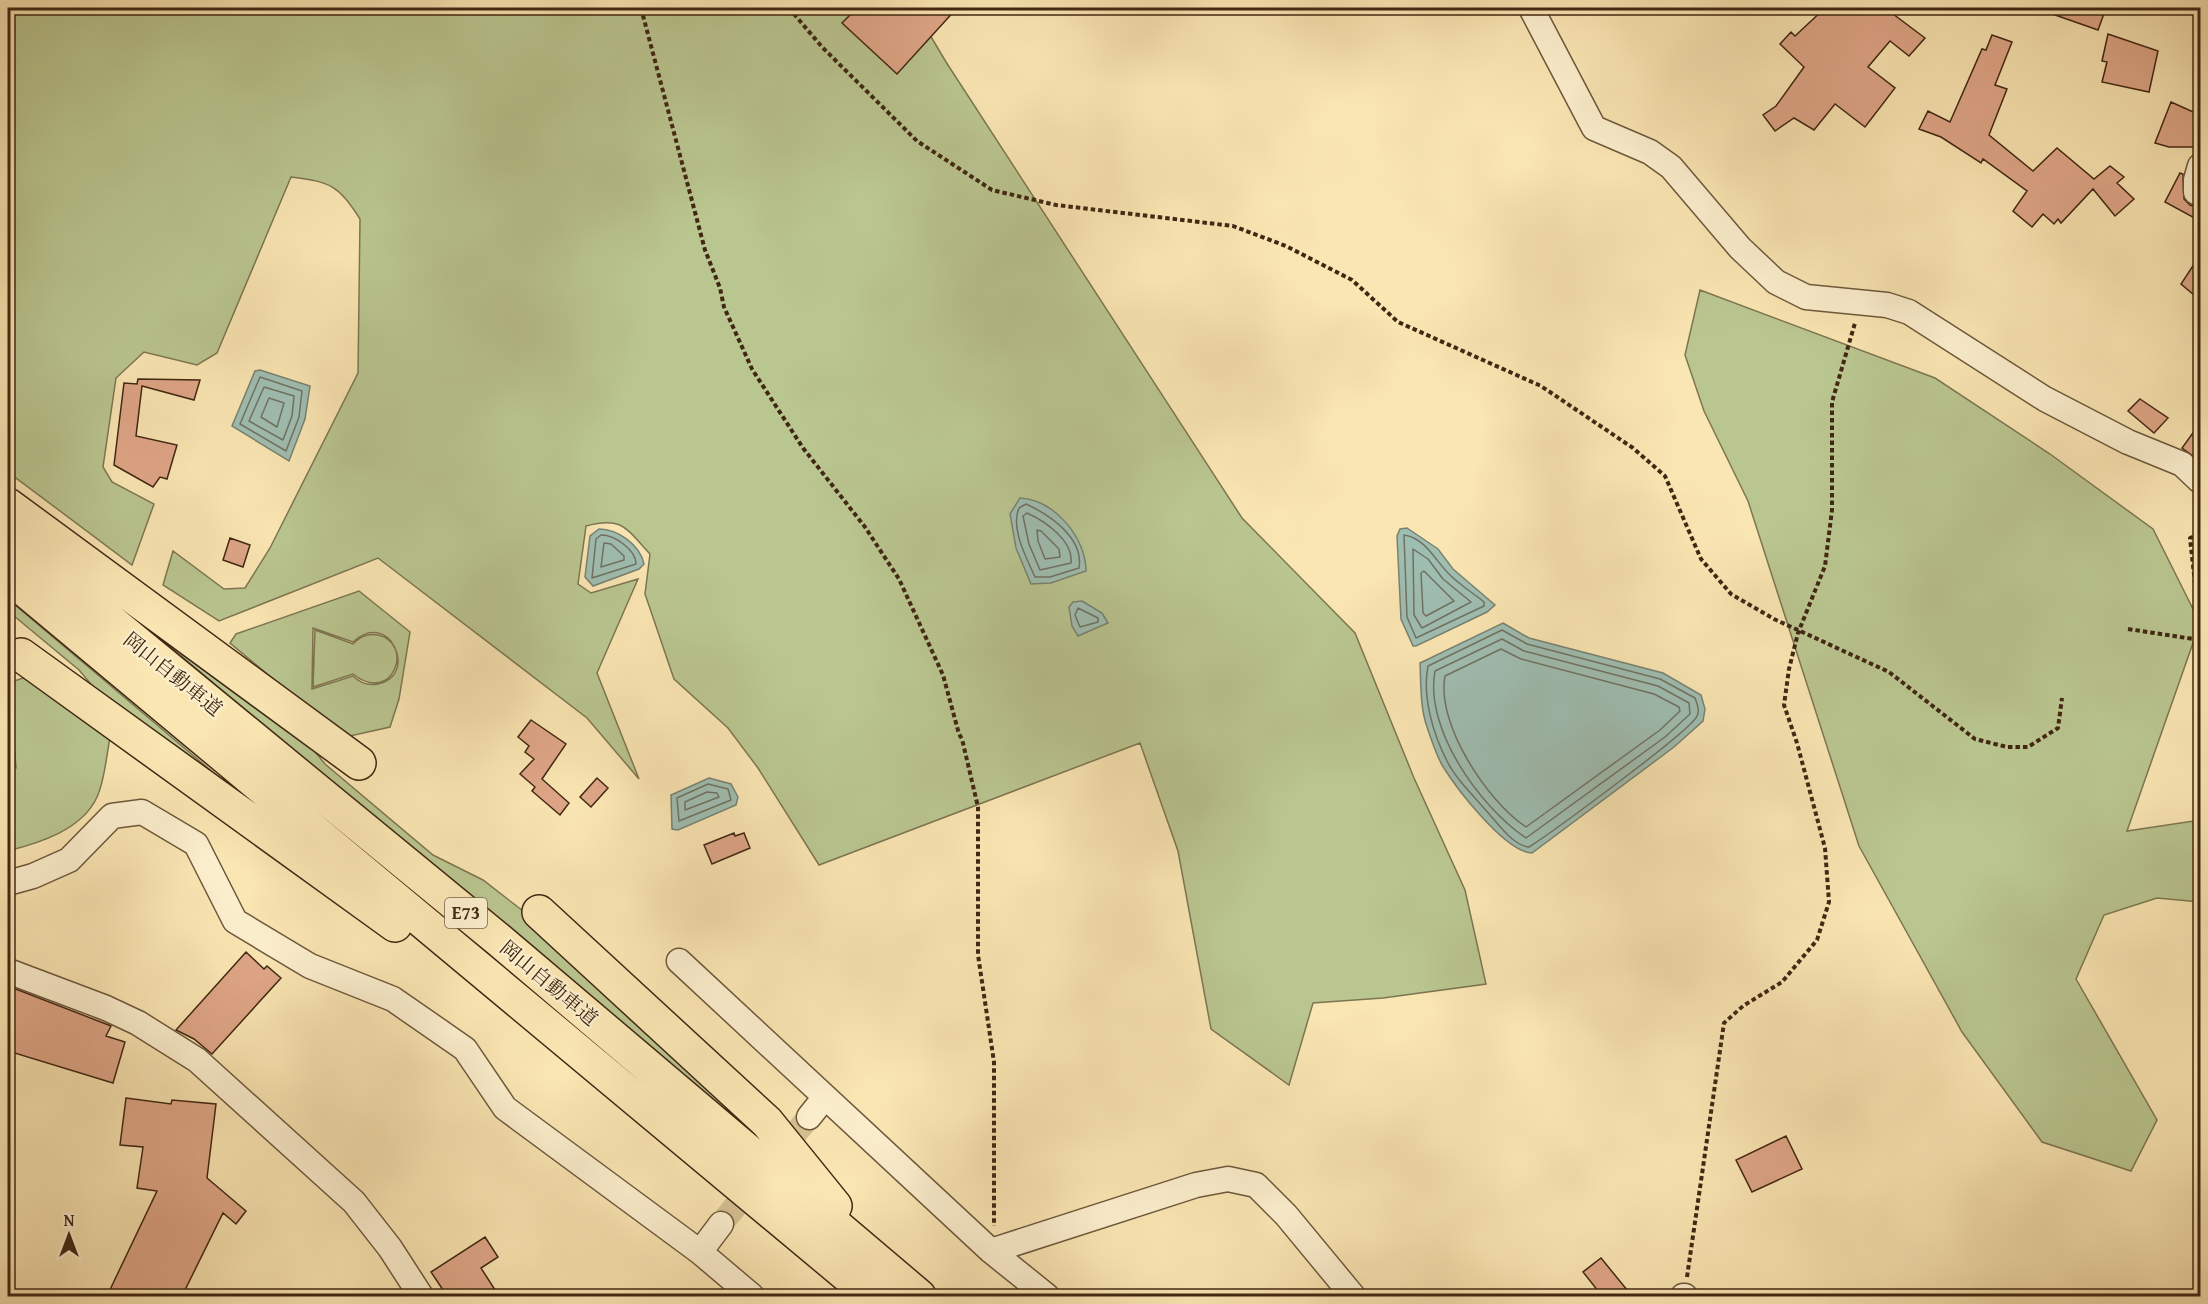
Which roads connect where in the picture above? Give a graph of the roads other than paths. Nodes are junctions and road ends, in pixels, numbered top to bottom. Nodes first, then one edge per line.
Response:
1 (1531, 8) edge
2 (2200, 166) edge
3 (2200, 194) edge
4 (2200, 481) edge
5 (8, 505) edge
6 (8, 537) edge
7 (8, 576) edge
8 (21, 655) dead end
9 (359, 763) dead end
10 (8, 883) edge
11 (539, 912) dead end
12 (679, 961) dead end
13 (8, 970) edge
14 (825, 1097) junction
15 (809, 1117) tunnel mouth
16 (674, 1131) junction
17 (721, 1224) tunnel mouth
18 (991, 1251) junction
19 (699, 1252) junction
20 (882, 1266) junction
21 (421, 1296) edge
22 (752, 1296) edge
23 (872, 1296) edge
24 (919, 1296) edge
25 (1047, 1296) edge
26 (1353, 1296) edge

1 - 4 street
2 - 3 street
5 - 9 highway
6 - 20 highway, 岡山自動車道 / E73
7 - 16 highway, 岡山自動車道 / E73
8 - 16 highway
10 - 19 street
11 - 20 highway
12 - 14 street
13 - 21 street
14 - 15 street
14 - 18 street
16 - 23 highway, 岡山自動車道 / E73
17 - 19 street
18 - 25 street
18 - 26 street
19 - 22 street
20 - 24 highway, 岡山自動車道 / E73

